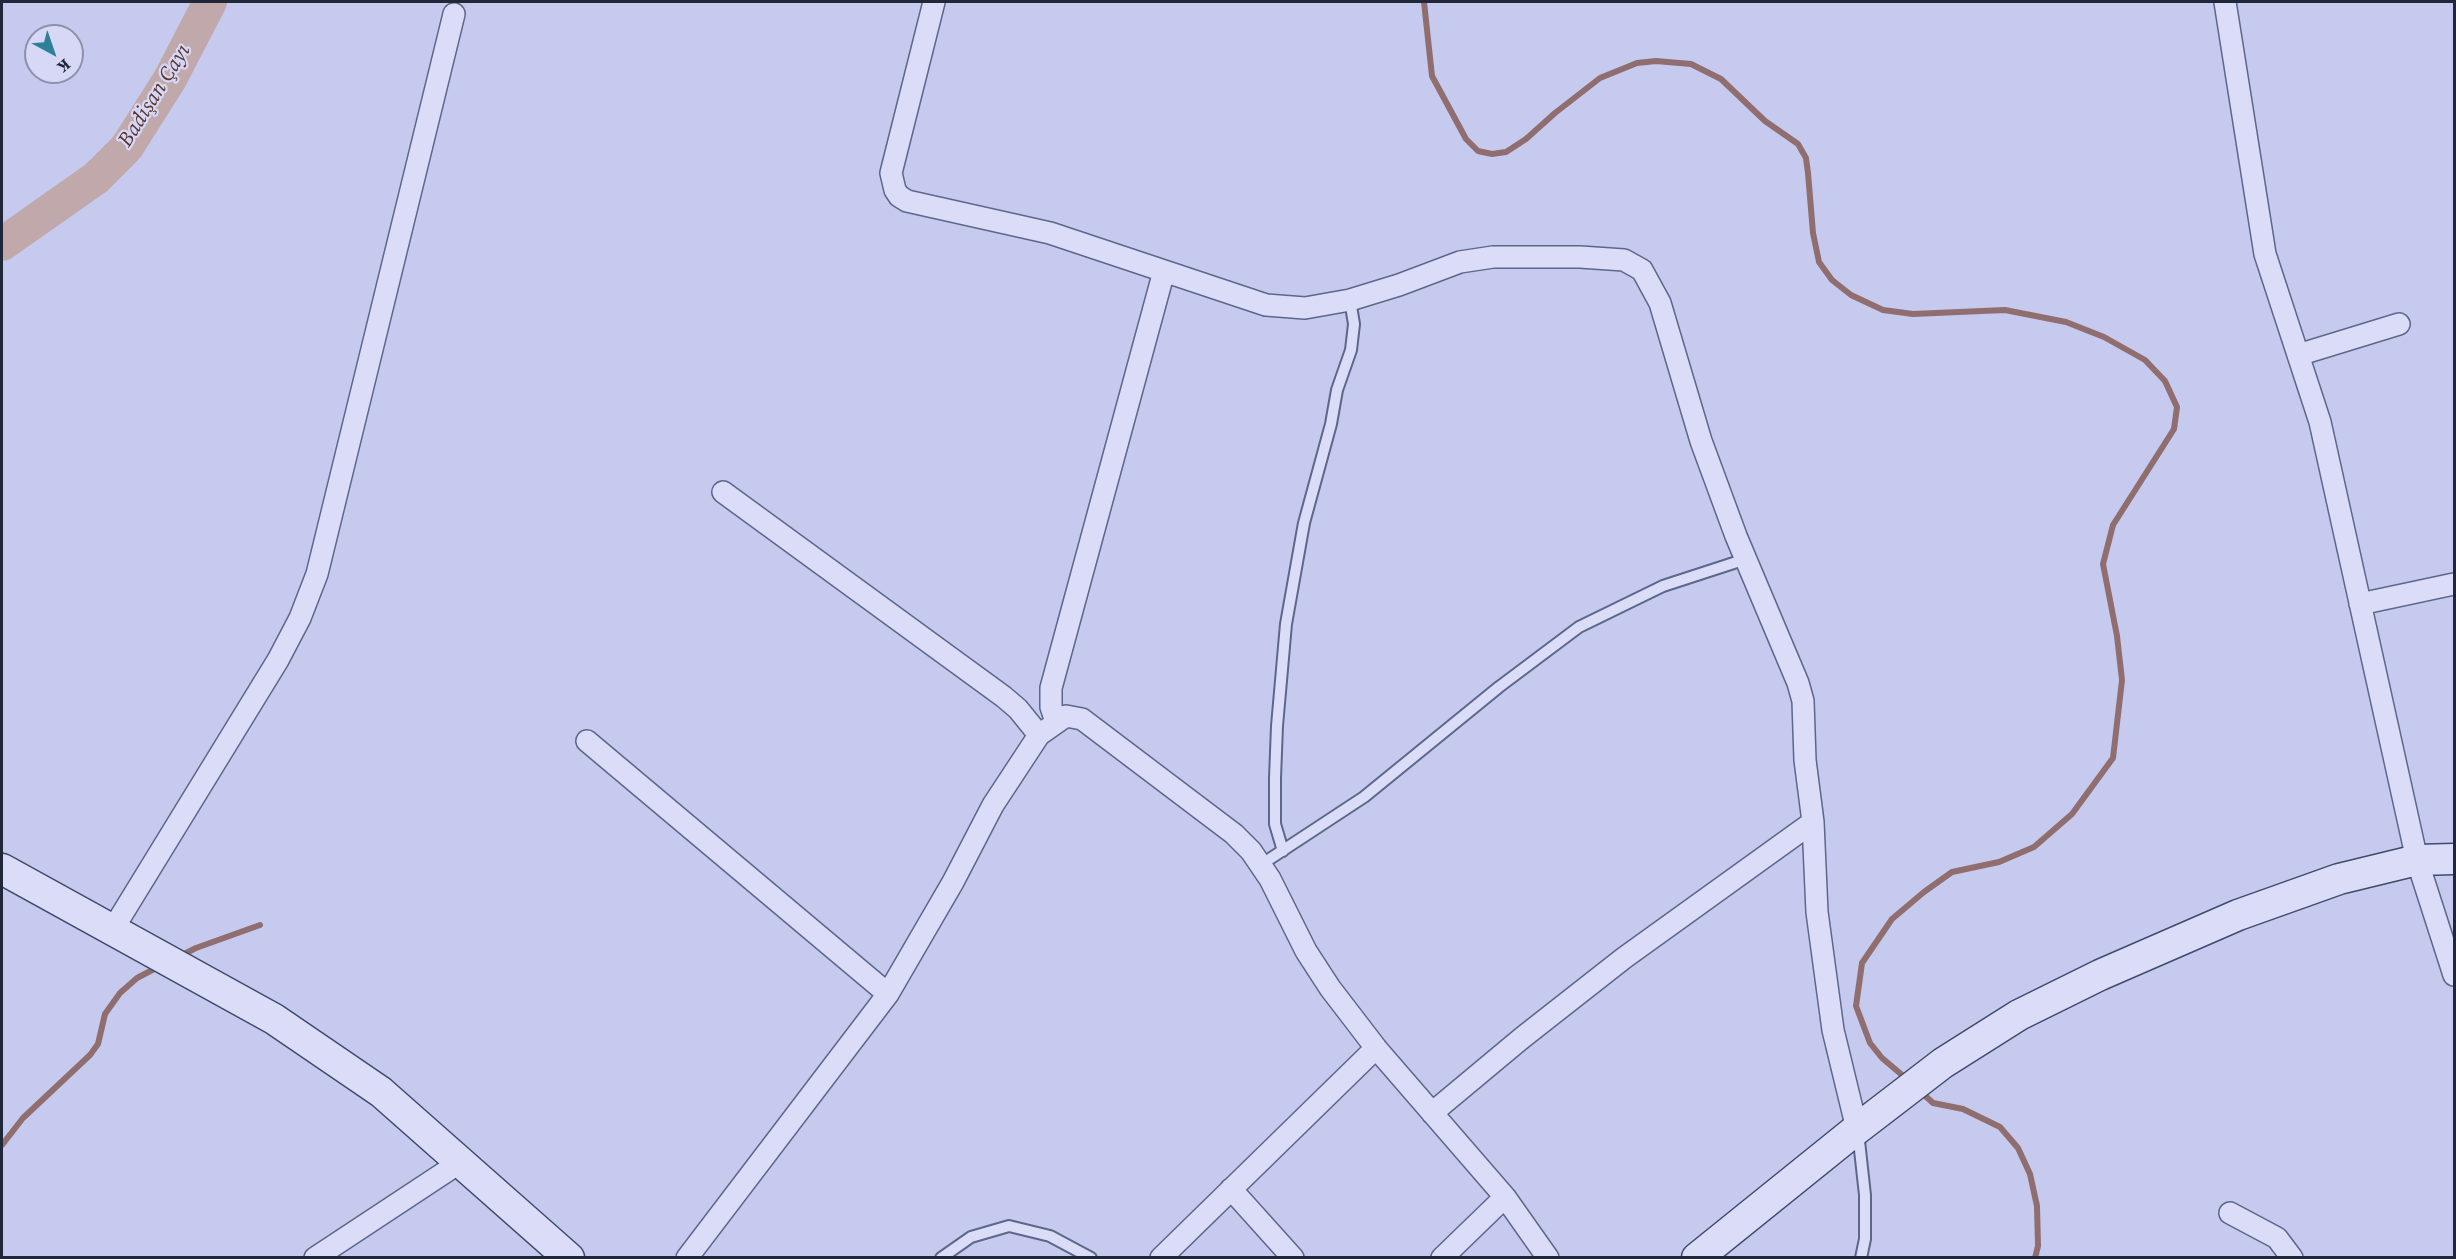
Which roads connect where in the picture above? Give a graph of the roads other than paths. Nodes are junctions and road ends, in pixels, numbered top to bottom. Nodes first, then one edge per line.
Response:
1 (934, 2) edge
2 (2225, 2) edge
3 (454, 14) dead end
4 (1164, 271) junction
5 (1350, 300) junction
6 (2399, 324) dead end
7 (2298, 355) junction
8 (723, 492) dead end
9 (1746, 559) junction
10 (2454, 584) edge
11 (2360, 604) junction
12 (1056, 722) junction
13 (1039, 735) junction
14 (587, 741) dead end
15 (1813, 822) junction
16 (1283, 851) junction
17 (2416, 860) junction
18 (2454, 860) edge
19 (1262, 864) junction
20 (2, 869) edge
21 (113, 930) junction
22 (2454, 975) edge
23 (888, 994) junction
24 (1376, 1048) junction
25 (1432, 1113) junction
26 (1857, 1128) junction
27 (462, 1161) junction
28 (1231, 1189) junction
29 (1505, 1197) junction
30 (2230, 1213) dead end
31 (315, 1257) edge
32 (569, 1257) edge
33 (687, 1257) edge
34 (941, 1257) edge
35 (1091, 1257) edge
36 (1161, 1257) edge
37 (1293, 1257) edge
38 (1442, 1257) edge
39 (1548, 1257) edge
40 (1697, 1257) edge
41 (1861, 1257) edge
42 (2292, 1257) edge

1 - 4 street
2 - 7 street
3 - 21 street
4 - 5 street
4 - 12 street
5 - 9 street
5 - 16 lane
6 - 7 street
7 - 11 street
8 - 13 street
9 - 15 street
9 - 16 lane
10 - 11 street
11 - 17 street
12 - 13 street
12 - 19 street
13 - 23 street
14 - 23 street
15 - 25 street
15 - 26 street
16 - 19 lane
17 - 18 street
17 - 22 street
17 - 26 street
19 - 24 street
20 - 21 street
21 - 27 street
23 - 33 street
24 - 25 street
24 - 28 street
25 - 29 street
26 - 40 street
26 - 41 lane
27 - 31 street
27 - 32 street
28 - 36 street
28 - 37 street
29 - 38 street
29 - 39 street
30 - 42 street
34 - 35 lane

